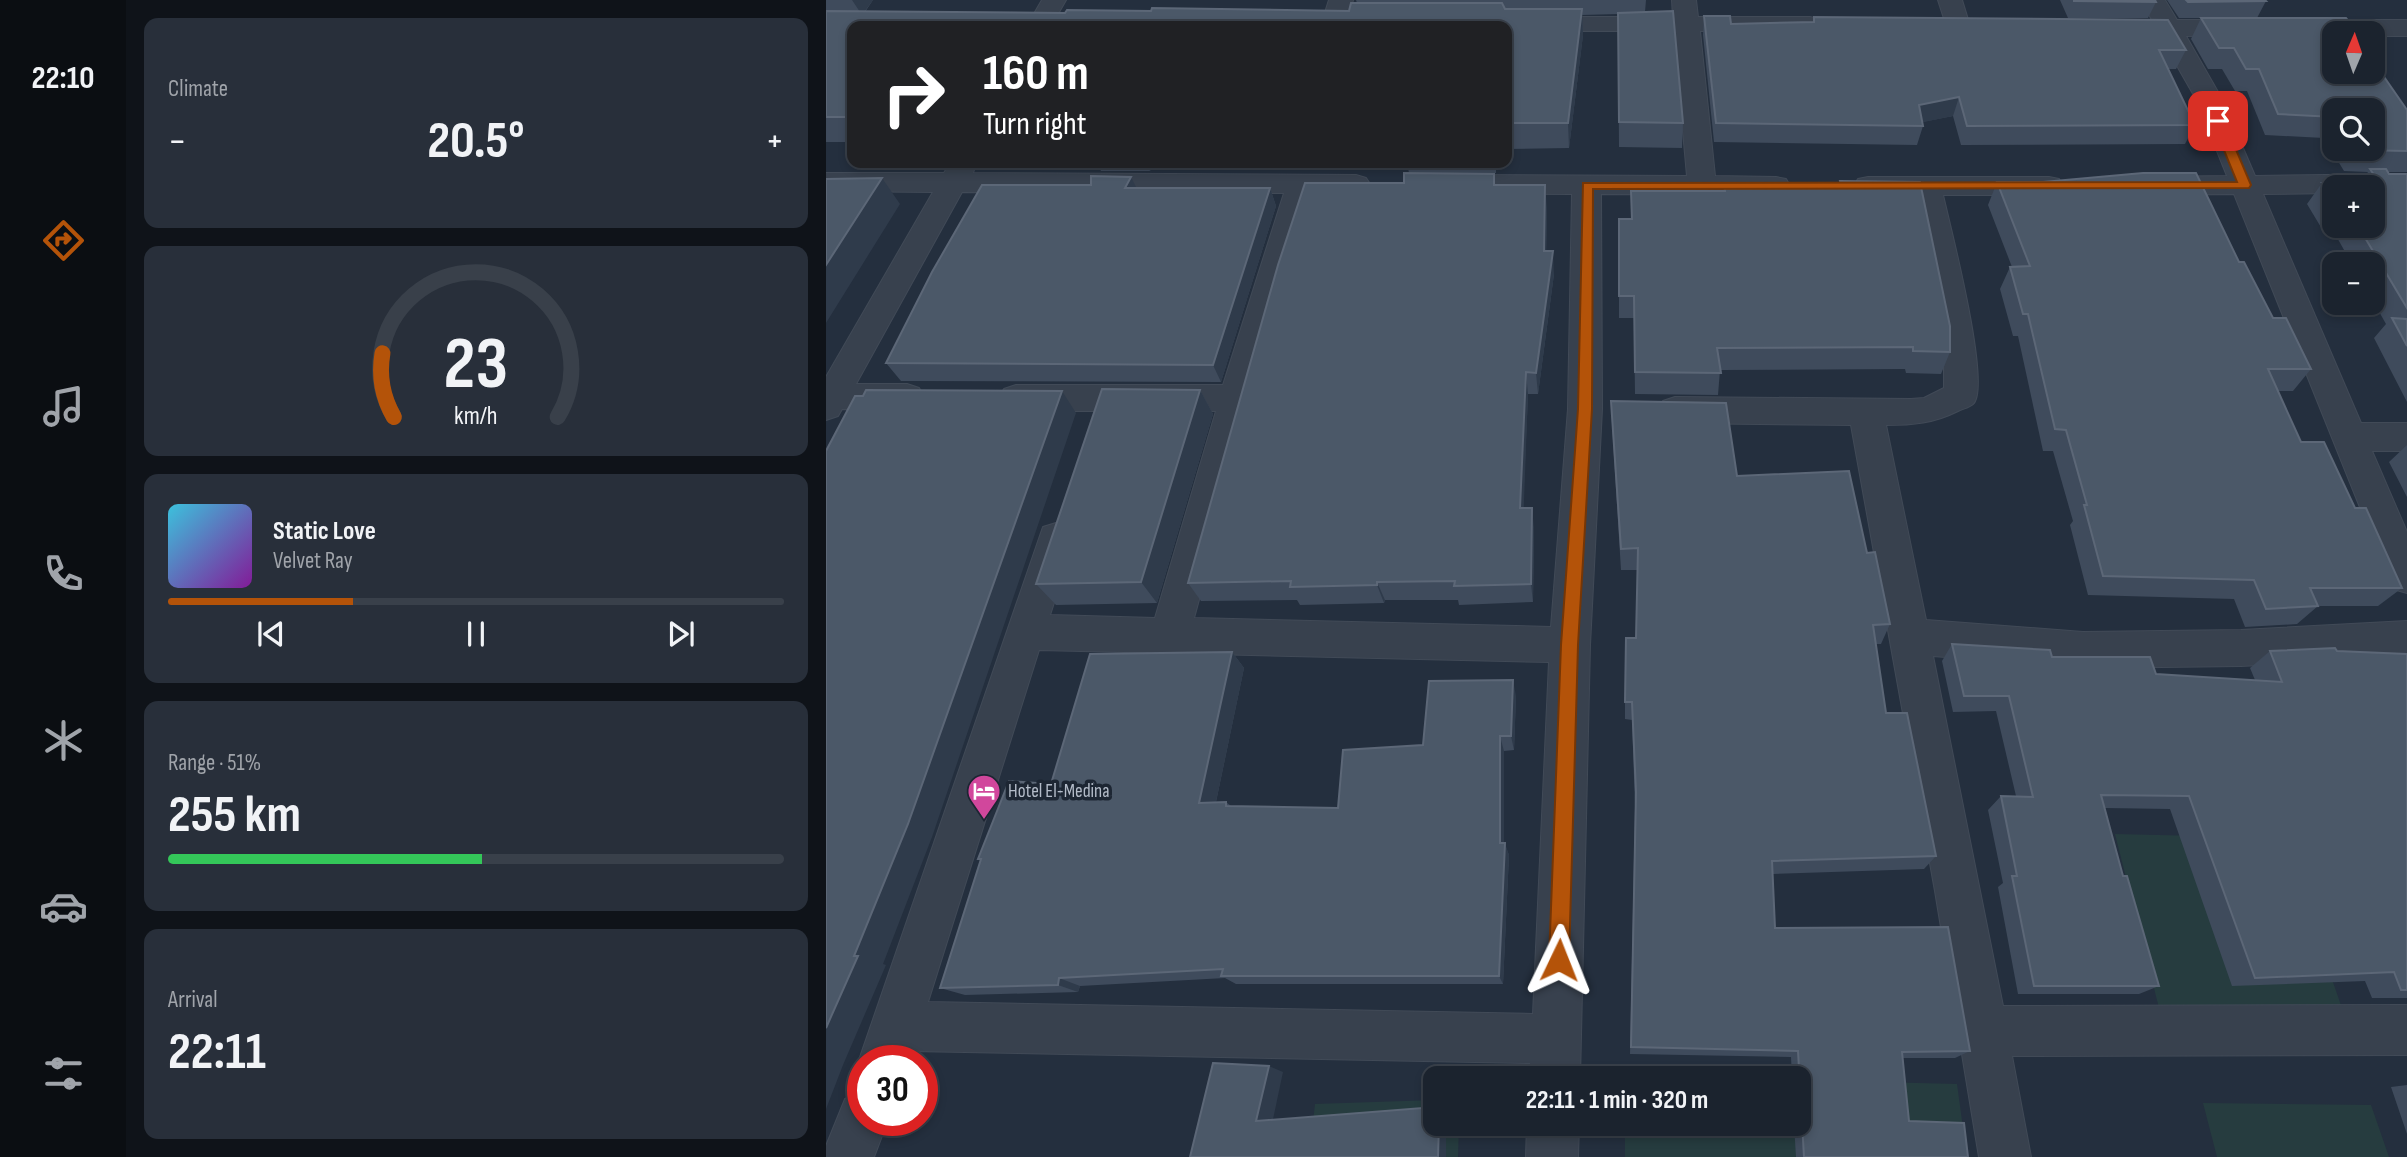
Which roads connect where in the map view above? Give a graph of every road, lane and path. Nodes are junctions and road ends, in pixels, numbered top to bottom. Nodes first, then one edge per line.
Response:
1 (1054, 0) edge
2 (1341, 0) edge
3 (1951, 0) edge
4 (2153, 0) edge
5 (2255, 0) edge
6 (1542, 12) edge
7 (1686, 12) edge
8 (1042, 21) edge
9 (1335, 21) edge
10 (1510, 21) edge
11 (1838, 24) edge
12 (1931, 25) edge
13 (1957, 26) junction
14 (1984, 26) edge
15 (2273, 27) junction
16 (2103, 28) edge
17 (2407, 28) edge
18 (2169, 29) junction
19 (2322, 29) edge
20 (2385, 29) edge
21 (959, 173) edge
22 (826, 182) edge
23 (2407, 183) edge
24 (1301, 184) junction
25 (1382, 184) edge
26 (1423, 184) edge
27 (2245, 185) junction
28 (1587, 186) junction
29 (1702, 186) junction
30 (1927, 186) junction
31 (2077, 186) edge
32 (2130, 186) edge
33 (940, 397) edge
34 (980, 398) edge
35 (1237, 398) junction
36 (1101, 399) junction
37 (829, 401) edge
38 (1611, 410) junction
39 (1866, 411) junction
40 (2349, 436) junction
41 (2407, 437) edge
42 (1088, 438) edge
43 (1068, 503) edge
44 (2407, 577) edge
45 (1026, 632) junction
46 (1170, 635) junction
47 (1909, 636) junction
48 (2407, 639) edge
49 (1570, 645) junction
50 (2407, 1030) edge
51 (1983, 1031) junction
52 (890, 1043) edge
53 (1555, 1058) edge
54 (856, 1136) edge
55 (1553, 1136) edge
56 (848, 1157) edge
57 (1552, 1157) edge
58 (2005, 1157) edge

1 - 8 street
2 - 9 street
3 - 13 street
4 - 18 street
5 - 15 street
6 - 7 street
6 - 10 street
7 - 11 street
7 - 29 street
12 - 13 street
13 - 14 street
15 - 18 street
15 - 19 street
16 - 18 street
17 - 20 street
18 - 27 street
21 - 22 street
21 - 24 street
21 - 37 street
23 - 27 street
24 - 25 street
24 - 35 street
26 - 28 street
27 - 32 street
27 - 40 street
28 - 29 street
28 - 38 street
29 - 30 street
30 - 31 street
30 - 39 street
33 - 37 street
34 - 36 street
35 - 36 street
35 - 46 street
36 - 42 street
38 - 39 street
38 - 49 street
39 - 47 street
40 - 41 street
40 - 44 street
43 - 45 street
45 - 46 street
45 - 52 street
46 - 49 street
47 - 48 street
47 - 51 street
49 - 53 street
50 - 51 street
51 - 58 street
52 - 53 street
54 - 56 street
55 - 57 street

